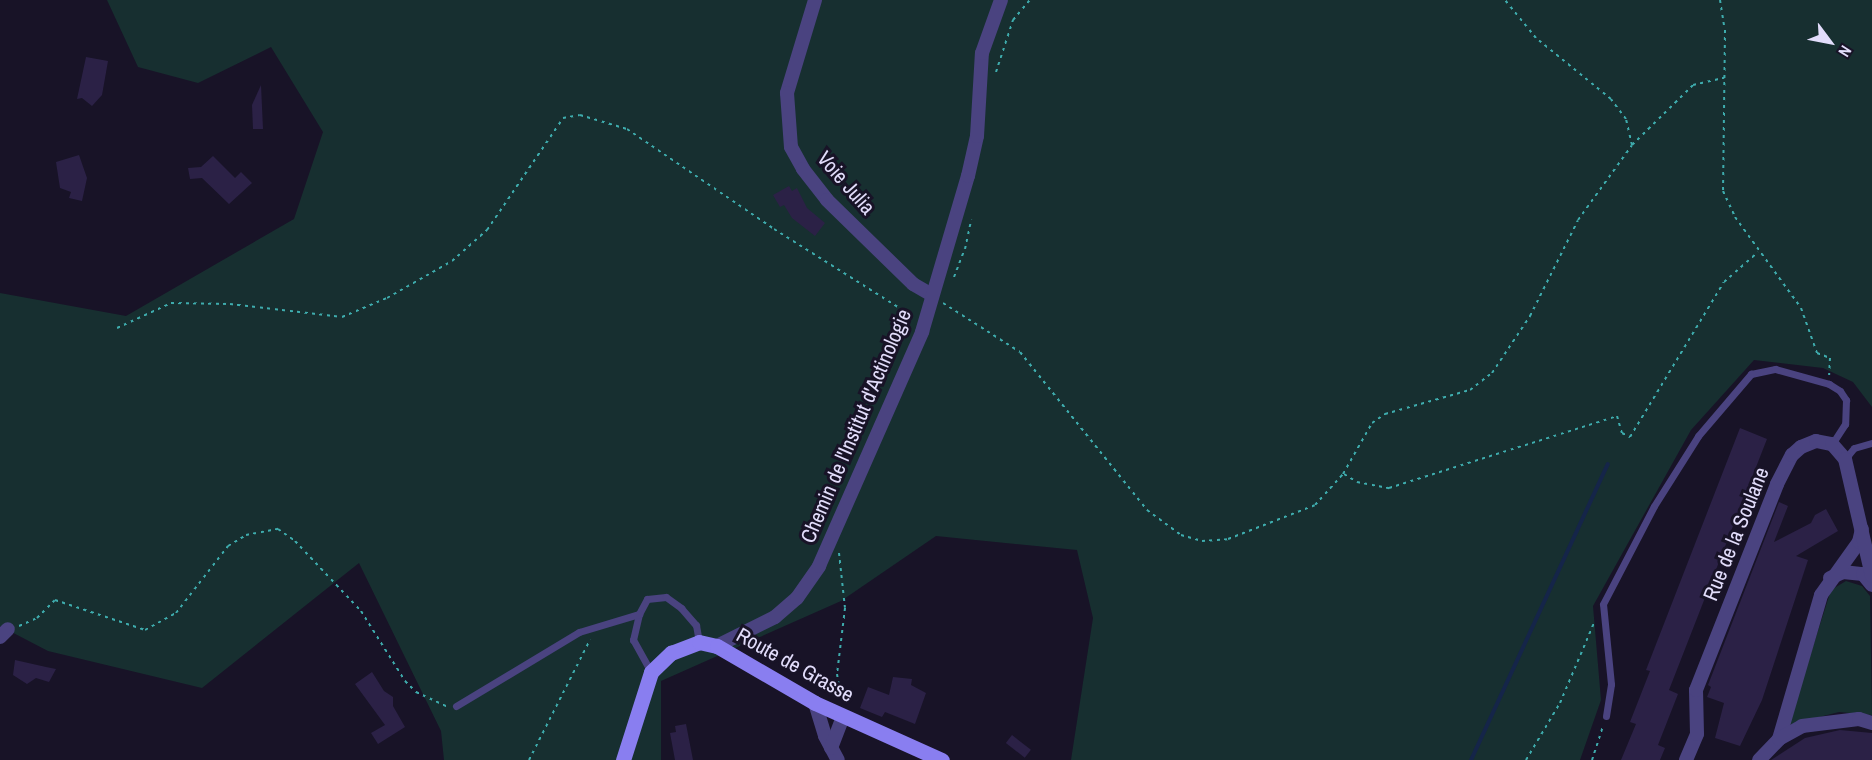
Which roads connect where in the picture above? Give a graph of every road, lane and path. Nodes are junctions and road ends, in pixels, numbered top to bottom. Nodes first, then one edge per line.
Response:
1 (815, 0) edge
2 (1001, 0) edge
3 (1505, 0) edge
4 (1720, 0) edge
5 (1724, 78) junction
6 (1632, 145) junction
7 (1758, 252) junction
8 (932, 296) junction
9 (924, 324) junction
10 (117, 328) dead end
11 (1829, 384) junction
12 (1872, 443) edge
13 (1832, 444) junction
14 (1845, 459) junction
15 (1343, 474) junction
16 (1862, 529) junction
17 (833, 533) junction
18 (1872, 576) edge
19 (1830, 579) junction
20 (1872, 585) edge
21 (1603, 604) junction
22 (639, 614) junction
23 (596, 627) junction
24 (3, 630) edge
25 (699, 642) junction
26 (717, 646) junction
27 (651, 672) junction
28 (815, 703) junction
29 (456, 706) joint
30 (1606, 716) joint
31 (843, 717) junction
32 (1872, 723) edge
33 (1779, 739) junction
34 (834, 754) edge
35 (529, 760) edge
36 (623, 760) edge
37 (942, 760) edge
38 (1526, 760) edge
39 (1592, 760) edge
40 (1686, 760) edge
41 (1758, 760) edge

1 - 8 street, Voie Julia
2 - 8 street, Chemin de l'Institut d'Actinologie
3 - 6 path
4 - 5 path
5 - 6 path
5 - 7 path
6 - 15 path
7 - 11 path
7 - 15 path
8 - 9 street, Chemin de l'Institut d'Actinologie
8 - 15 path
9 - 10 path
9 - 17 street, Chemin de l'Institut d'Actinologie
11 - 13 lane
11 - 21 lane
12 - 14 lane
13 - 14 street
13 - 40 street, Rue de la Soulane
14 - 16 street
16 - 18 street
16 - 19 street
17 - 26 street, Chemin de l'Institut d'Actinologie
17 - 31 path
19 - 20 street
19 - 33 street
21 - 30 lane
21 - 38 path
22 - 23 lane
22 - 25 lane
22 - 27 lane
23 - 29 lane
23 - 35 path
24 - 29 path
25 - 26 main road, Route de Grasse
25 - 27 main road
26 - 28 main road, Route de Grasse
27 - 36 main road
28 - 31 main road, Route de Grasse
28 - 34 street
30 - 39 path
31 - 34 street
31 - 37 main road, Route de Grasse
32 - 33 street
33 - 41 street

